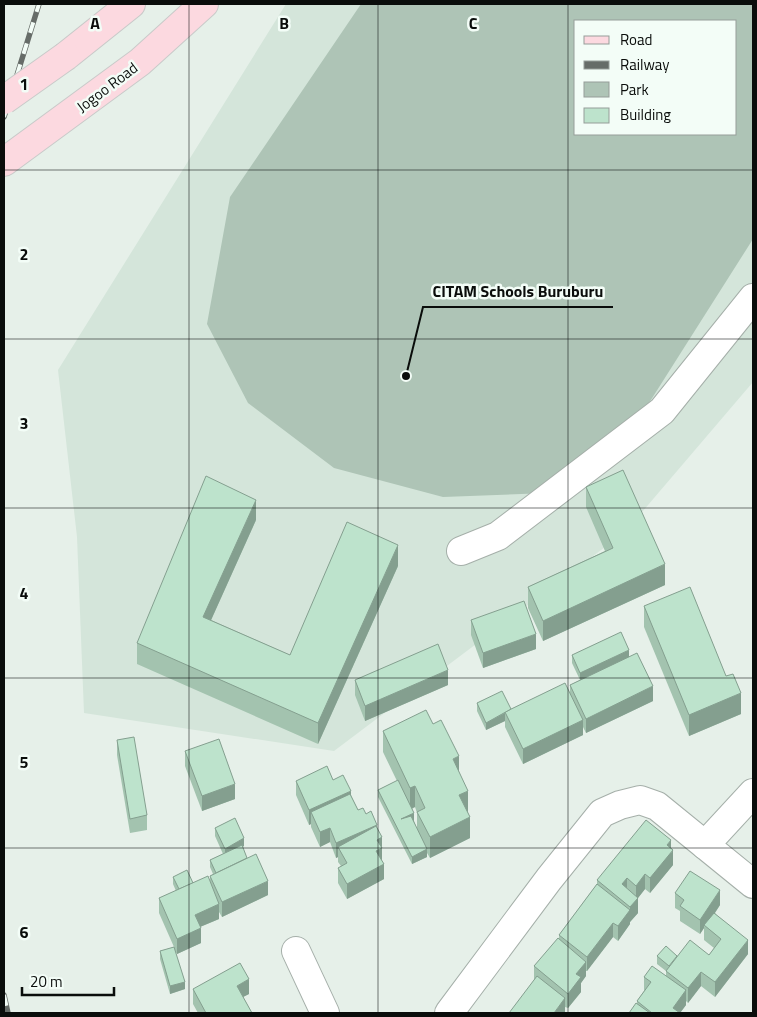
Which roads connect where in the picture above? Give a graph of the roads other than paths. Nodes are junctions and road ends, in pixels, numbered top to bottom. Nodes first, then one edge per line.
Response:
1 (131, 4) edge
2 (204, 4) edge
3 (4, 100) edge
4 (4, 162) edge
5 (753, 298) edge
6 (461, 551) dead end
7 (753, 793) edge
8 (705, 845) junction
9 (753, 884) edge
10 (296, 951) dead end
11 (325, 1013) edge
12 (449, 1013) edge

1 - 3 main road, bridge
2 - 4 main road, Jogoo Road
5 - 6 street
7 - 8 street
8 - 9 street
8 - 12 street
10 - 11 street

